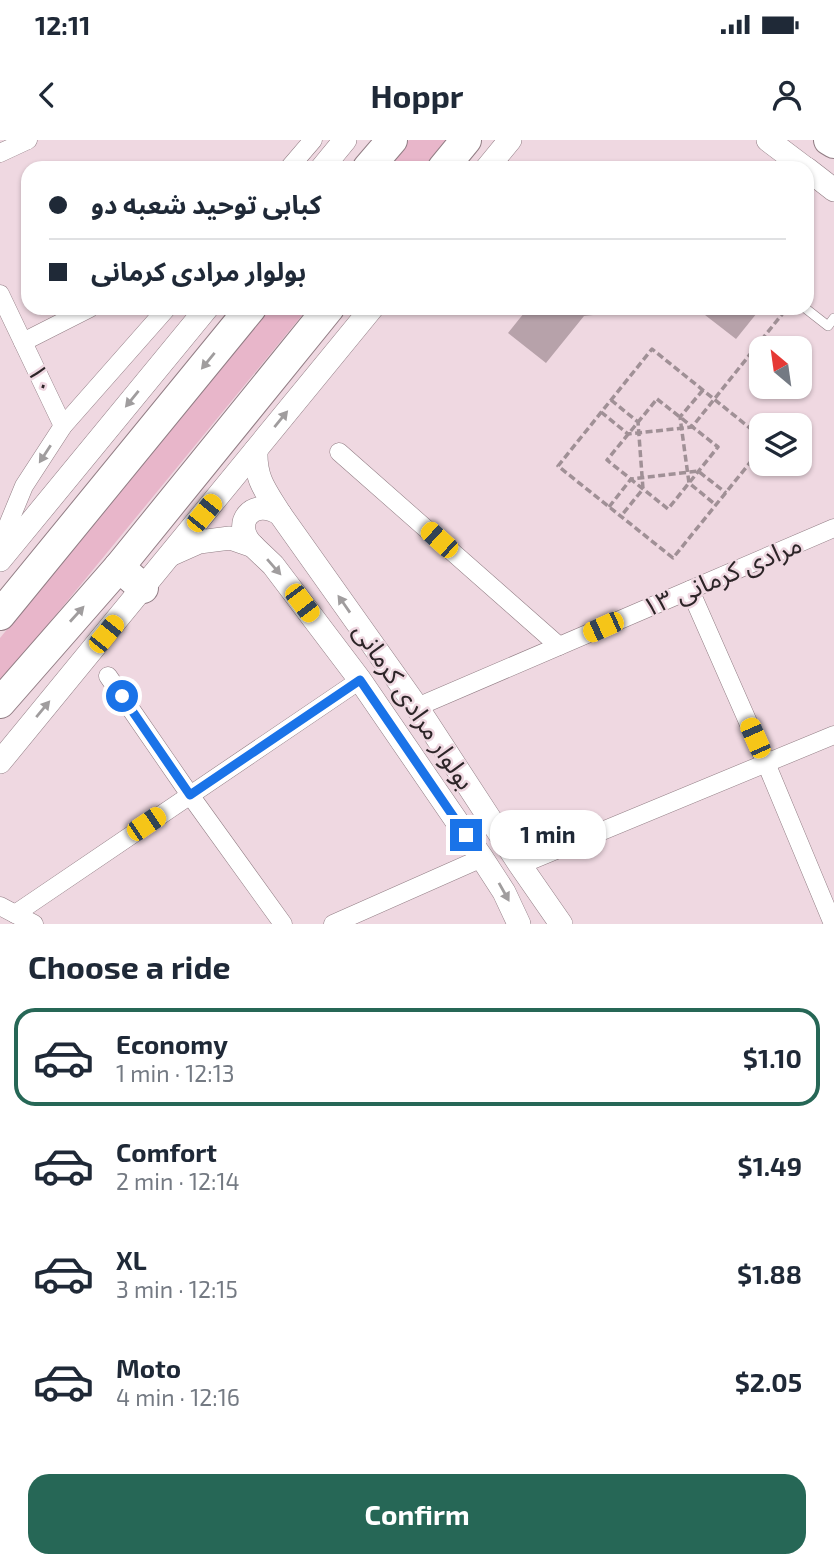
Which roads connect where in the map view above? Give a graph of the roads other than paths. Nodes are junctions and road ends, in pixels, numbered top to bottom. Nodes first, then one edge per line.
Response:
1 (27, 140) edge
2 (313, 140) edge
3 (345, 140) edge
4 (392, 140) edge
5 (466, 140) edge
6 (510, 140) edge
7 (768, 140) edge
8 (830, 140) edge
9 (834, 144) edge
10 (0, 153) edge
11 (295, 161) edge
12 (328, 161) edge
13 (374, 161) edge
14 (449, 161) edge
15 (493, 161) edge
16 (796, 161) edge
17 (814, 175) edge
18 (834, 190) edge
19 (0, 294) edge
20 (76, 315) edge
21 (161, 315) edge
22 (201, 315) edge
23 (239, 315) edge
24 (323, 315) edge
25 (366, 315) edge
26 (814, 315) edge
27 (834, 318) edge
28 (23, 342) junction
29 (63, 426) junction
30 (256, 450) junction
31 (339, 452) dead end
32 (280, 514) junction
33 (834, 528) edge
34 (0, 544) edge
35 (253, 546) junction
36 (170, 556) junction
37 (0, 560) edge
38 (119, 567) junction
39 (143, 588) junction
40 (690, 590) junction
41 (0, 615) edge
42 (559, 646) junction
43 (108, 676) dead end
44 (360, 680) junction
45 (0, 703) edge
46 (417, 707) junction
47 (834, 734) edge
48 (0, 762) edge
49 (766, 763) junction
50 (190, 795) junction
51 (481, 858) junction
52 (520, 865) junction
53 (7, 910) edge
54 (34, 924) edge
55 (283, 924) edge
56 (333, 924) edge
57 (519, 924) edge
58 (561, 924) edge
59 (833, 924) edge

1 - 10 street
2 - 11 street
3 - 12 street
4 - 13 main road
5 - 14 main road
6 - 15 street
7 - 16 street
8 - 9 main road
17 - 18 street
19 - 28 street, ۱۰
20 - 28 street
21 - 29 street
22 -> 37 street
23 -> 41 main road
24 - 38 main road
30 -> 25 street
26 - 27 lane
28 - 29 street, ۱۰
29 -> 34 street
30 - 32 street, بولوار مرادی کرمانی
30 - 36 street
31 - 42 street
32 - 35 street
46 -> 32 street, بولوار مرادی کرمانی
33 - 40 street, مرادی کرمانی ۱۳
35 - 36 street
35 -> 44 street, بولوار مرادی کرمانی
36 - 39 street
38 - 39 main road
45 -> 38 main road
48 -> 39 street
40 - 42 street, مرادی کرمانی ۱۳
40 - 49 street
42 - 46 street, مرادی کرمانی ۱۳
43 - 50 street
44 - 50 street
44 - 51 street, بولوار مرادی کرمانی
46 - 52 street, بولوار مرادی کرمانی
47 - 49 street
49 - 52 street
49 - 59 street
50 - 53 street
50 - 55 street
51 - 56 street
51 -> 57 street, بولوار مرادی کرمانی
52 - 58 street, بولوار مرادی کرمانی
53 - 54 street

